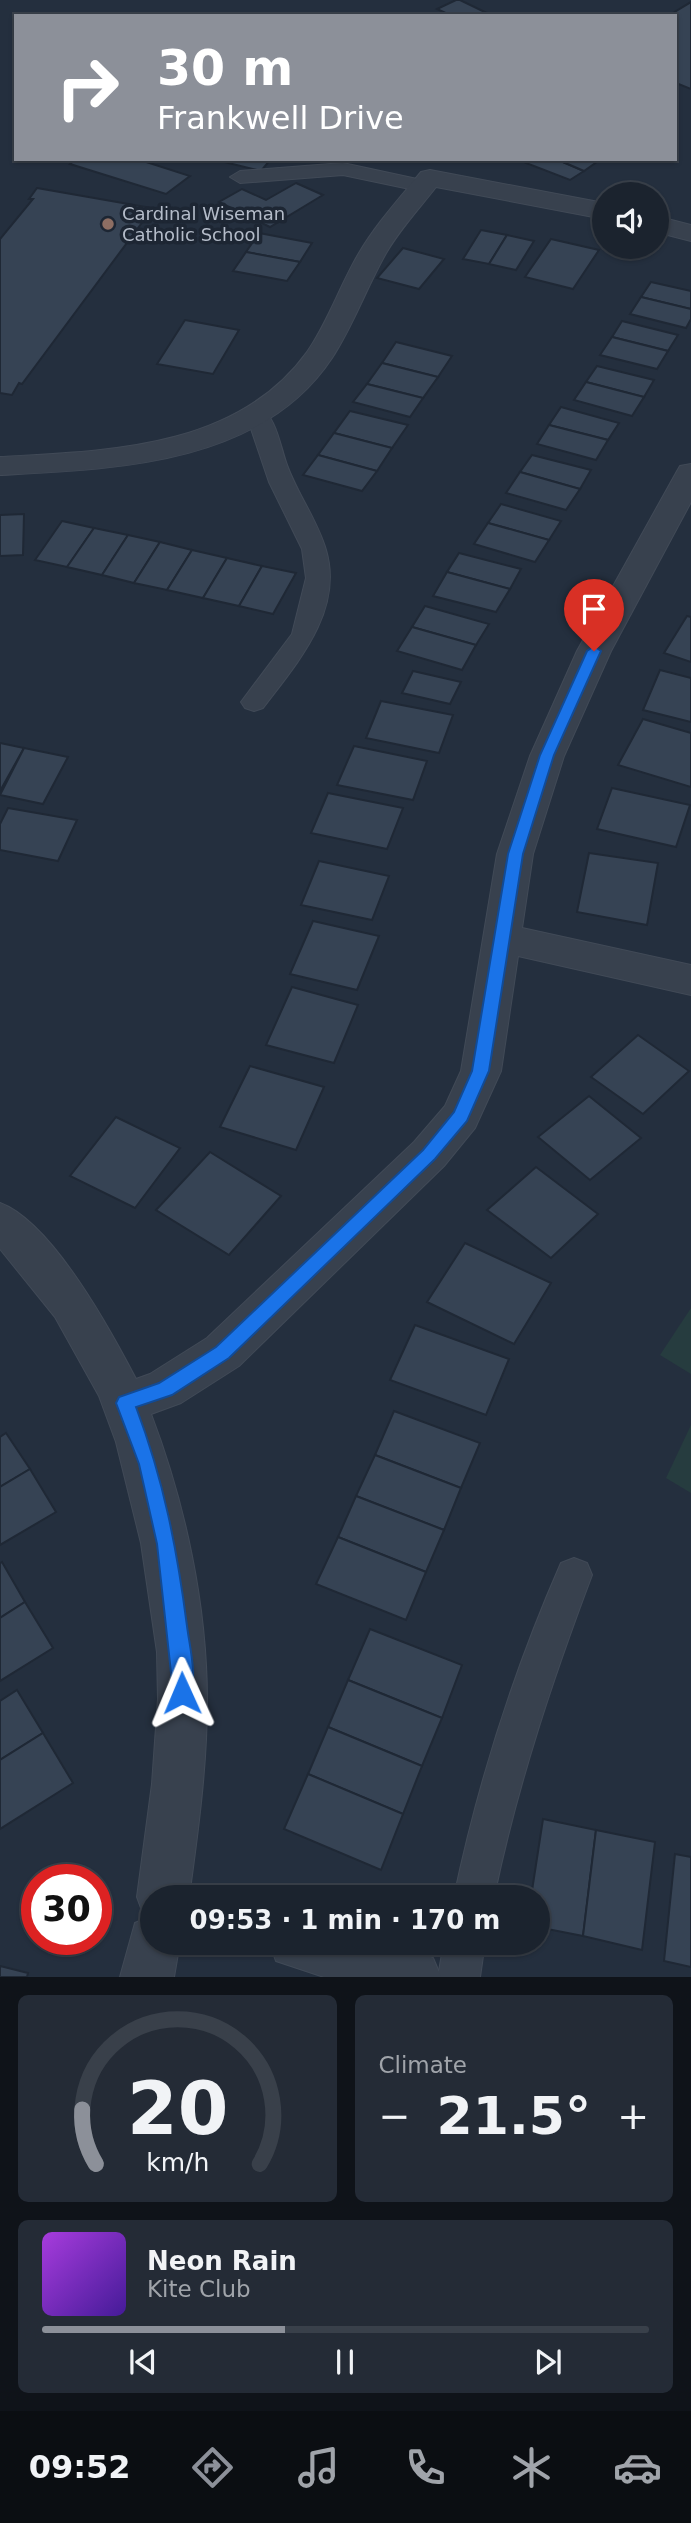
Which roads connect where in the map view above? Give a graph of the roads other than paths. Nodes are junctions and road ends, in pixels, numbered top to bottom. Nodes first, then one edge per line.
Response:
1 (351, 164) edge
2 (433, 174) edge
3 (240, 177) dead end
4 (592, 208) edge
5 (669, 227) edge
6 (691, 233) edge
7 (257, 414) junction
8 (0, 466) edge
9 (691, 473) edge
10 (254, 702) dead end
11 (503, 937) junction
12 (691, 980) edge
13 (0, 1221) edge
14 (125, 1403) junction
15 (574, 1575) dead end
16 (165, 1885) edge
17 (476, 1885) edge
18 (151, 1955) edge
19 (339, 1955) edge
20 (462, 1955) edge
21 (146, 1977) edge
22 (414, 1977) edge
23 (458, 1977) edge

1 - 2 lane
1 - 3 lane
2 - 4 street
2 - 7 street
5 - 6 street
7 - 8 street
7 - 10 lane
9 - 11 street
11 - 12 street
11 - 14 street
13 - 14 street
14 - 16 street
15 - 17 lane
18 - 21 street
19 - 22 street
20 - 23 lane

